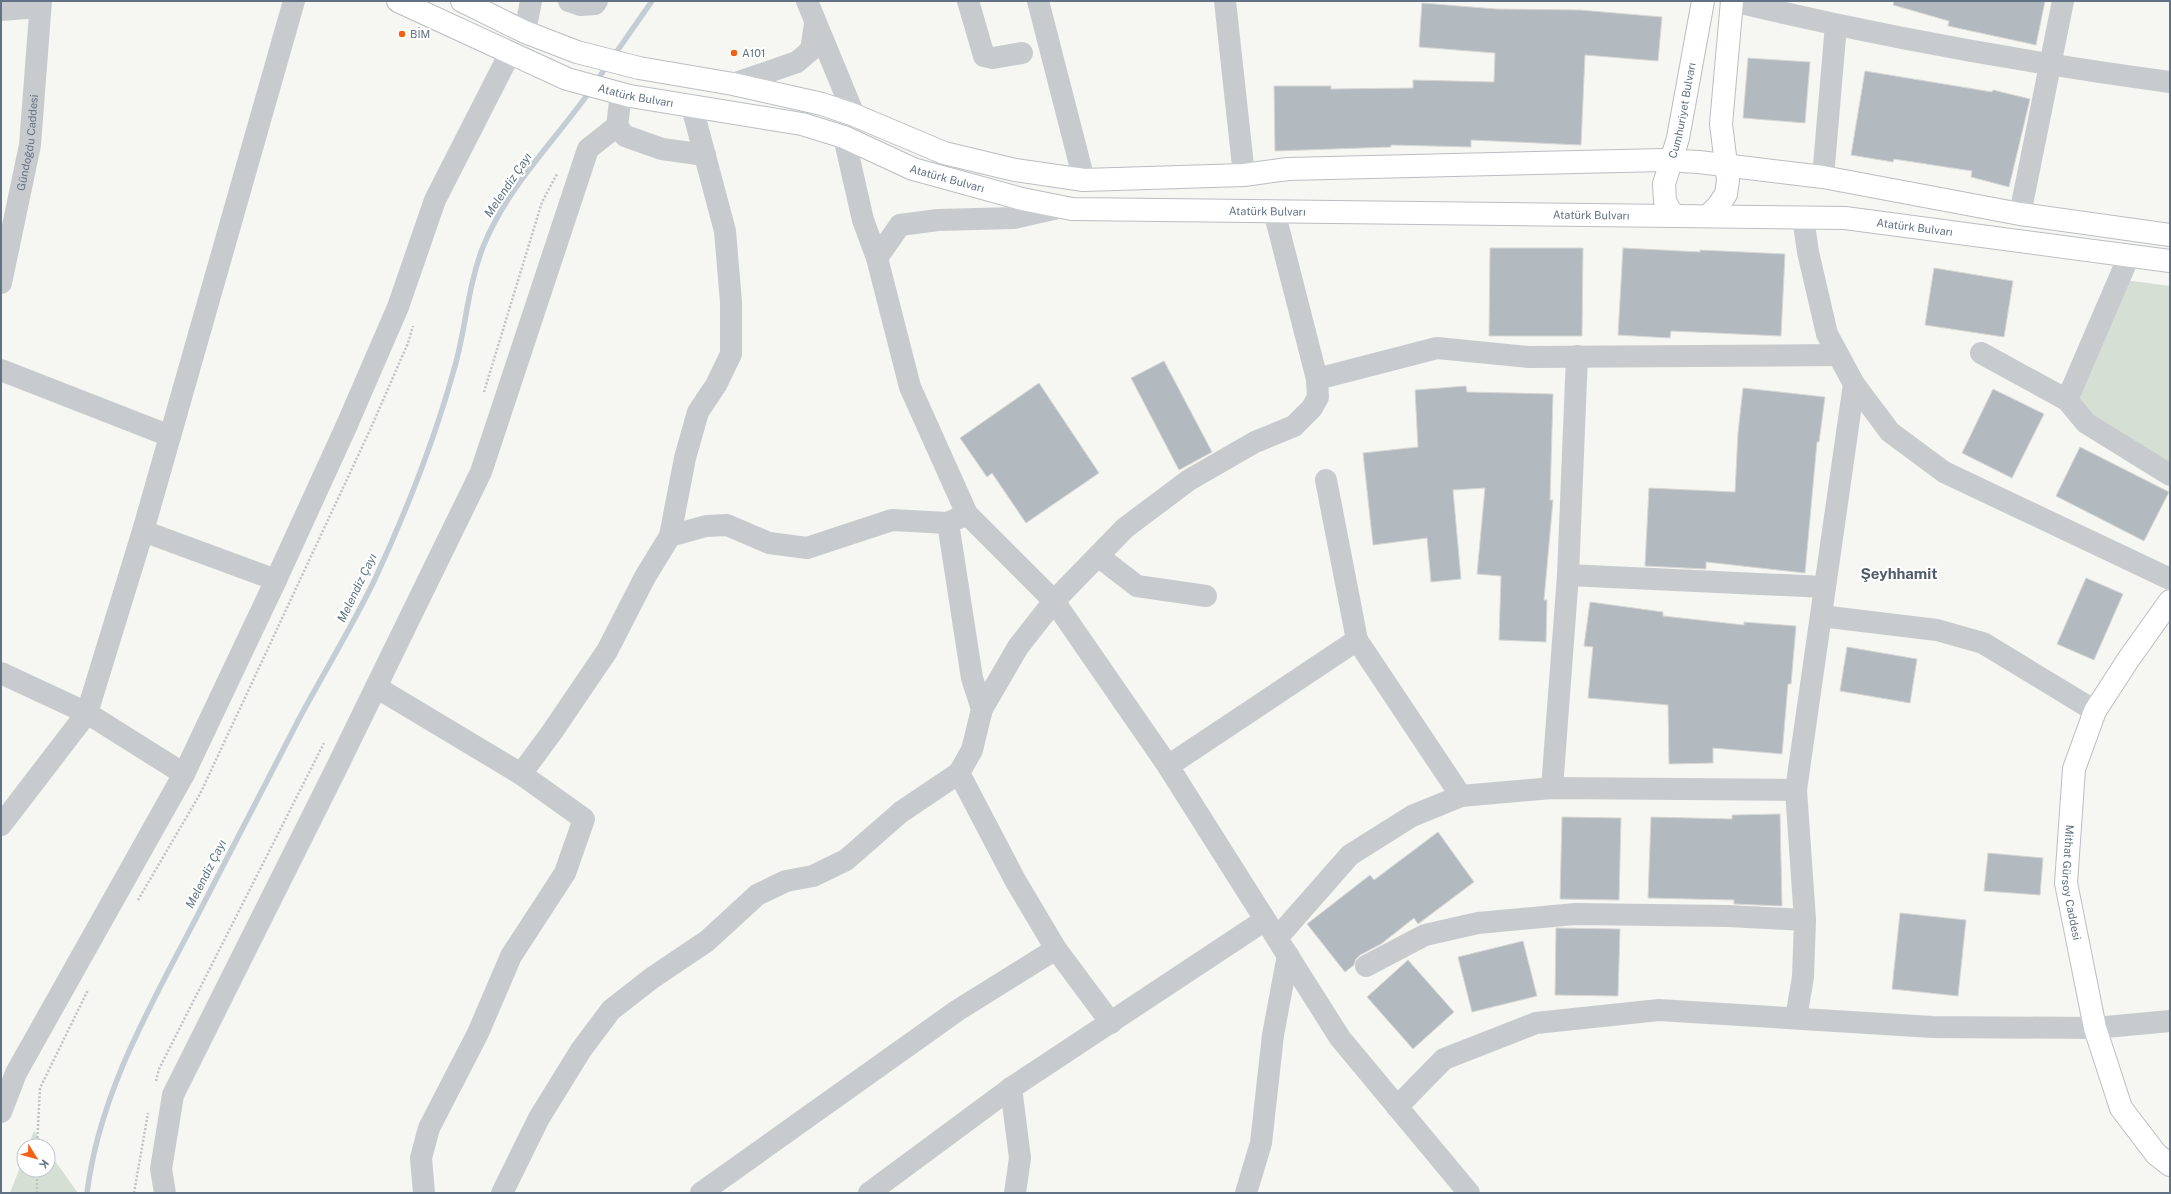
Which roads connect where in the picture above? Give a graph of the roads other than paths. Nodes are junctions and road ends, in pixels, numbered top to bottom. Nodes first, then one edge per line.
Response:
1 (294, 1) edge
2 (398, 1) edge
3 (462, 1) edge
4 (530, 1) edge
5 (569, 1) edge
6 (598, 1) edge
7 (807, 1) edge
8 (968, 1) edge
9 (1038, 1) edge
10 (1225, 1) edge
11 (1703, 1) edge
12 (1733, 1) edge
13 (2063, 1) edge
14 (41, 4) edge
15 (1, 10) edge
16 (815, 24) junction
17 (1836, 25) junction
18 (525, 32) junction
19 (510, 53) junction
20 (1022, 53) dead end
21 (2051, 64) junction
22 (2170, 82) edge
23 (733, 84) junction
24 (626, 95) junction
25 (692, 107) junction
26 (854, 115) junction
27 (617, 126) junction
28 (844, 137) junction
29 (705, 155) junction
30 (1671, 161) junction
31 (1727, 165) junction
32 (1244, 175) junction
33 (1823, 177) junction
34 (1084, 180) junction
35 (1062, 207) junction
36 (1274, 211) junction
37 (2020, 214) junction
38 (1675, 216) junction
39 (1708, 216) junction
40 (1803, 218) junction
41 (2170, 236) edge
42 (2129, 256) junction
43 (877, 258) junction
44 (2170, 262) edge
45 (1, 283) edge
46 (1982, 353) dead end
47 (1838, 355) junction
48 (1577, 356) junction
49 (1, 370) edge
50 (1317, 379) junction
51 (1854, 384) junction
52 (2067, 400) junction
53 (170, 436) junction
54 (2170, 475) edge
55 (1326, 480) dead end
56 (957, 518) junction
57 (143, 531) junction
58 (670, 536) junction
59 (1098, 556) junction
60 (1568, 575) junction
61 (2170, 579) edge
62 (276, 580) junction
63 (1825, 587) junction
64 (1206, 596) dead end
65 (1054, 601) junction
66 (2170, 601) edge
67 (1821, 616) junction
68 (1357, 640) junction
69 (1, 673) edge
70 (376, 687) junction
71 (982, 709) junction
72 (2095, 711) junction
73 (87, 713) junction
74 (1168, 766) junction
75 (959, 773) junction
76 (184, 774) junction
77 (522, 774) junction
78 (1552, 788) junction
79 (1796, 790) junction
80 (1461, 796) junction
81 (1, 825) edge
82 (1265, 920) junction
83 (1805, 920) junction
84 (1282, 947) junction
85 (1056, 949) junction
86 (1366, 966) dead end
87 (1796, 1018) junction
88 (2170, 1021) edge
89 (1111, 1023) junction
90 (2095, 1028) junction
91 (1011, 1088) junction
92 (1397, 1107) junction
93 (1, 1112) edge
94 (2170, 1165) edge
95 (165, 1193) edge
96 (424, 1193) edge
97 (502, 1193) edge
98 (701, 1193) edge
99 (869, 1193) edge
100 (1015, 1193) edge
101 (1246, 1193) edge
102 (1469, 1193) edge

1 - 53 street
2 - 19 main road, Atatürk Bulvarı
3 - 18 main road
4 - 18 street
5 - 6 street
7 - 16 street
8 - 20 street
9 - 34 street
10 - 32 street
11 - 30 main road, Cumhuriyet Bulvarı
12 - 17 street
12 - 31 main road
13 - 21 street
14 - 15 street
14 - 45 street, Gündoğdu Caddesi
16 - 23 street
16 - 26 street
17 - 21 street
17 - 33 street
18 - 23 main road
19 - 24 main road, Atatürk Bulvarı
19 - 62 street
21 - 22 street
21 - 37 street
23 - 26 main road
24 - 25 main road, Atatürk Bulvarı
24 - 27 street
25 - 28 main road, Atatürk Bulvarı
25 - 29 street
26 - 34 main road
27 - 29 street
27 - 70 street
28 - 35 main road, Atatürk Bulvarı
28 - 43 street
29 - 58 street
30 - 31 main road
30 - 32 main road
30 - 38 main road, Cumhuriyet Bulvarı
31 - 33 main road
31 - 39 main road
32 - 34 main road
33 - 37 main road
35 - 36 main road, Atatürk Bulvarı
35 - 43 street
36 - 38 main road, Atatürk Bulvarı
36 - 50 street
37 - 41 main road
38 - 39 main road, Atatürk Bulvarı
39 - 40 main road, Atatürk Bulvarı
40 - 42 main road, Atatürk Bulvarı
40 - 47 street
42 - 44 main road, Atatürk Bulvarı
42 - 52 street
43 - 56 street
46 - 52 street
47 - 48 street
47 - 51 street
48 - 50 street
48 - 60 street
49 - 53 street
50 - 59 street
51 - 61 street
51 - 63 street
52 - 54 street
53 - 57 street
55 - 68 street
56 - 58 street
56 - 65 street
56 - 71 street
57 - 62 street
57 - 73 street
58 - 77 street
59 - 64 street
59 - 65 street
60 - 63 street
60 - 78 street
62 - 76 street
63 - 67 street
65 - 71 street
65 - 74 street
66 - 72 main road, Mithat Gürsoy Caddesi
67 - 72 street
67 - 79 street
68 - 74 street
68 - 80 street
69 - 73 street
70 - 77 street
70 - 95 street
71 - 75 street
72 - 90 main road, Mithat Gürsoy Caddesi
73 - 76 street
73 - 81 street
74 - 82 street
75 - 85 street
75 - 97 street
76 - 93 street
77 - 96 street
78 - 79 street
78 - 80 street
79 - 83 street
80 - 84 street
82 - 84 street
82 - 89 street
83 - 86 street
83 - 87 street
84 - 92 street
84 - 101 street
85 - 89 street
85 - 98 street
87 - 90 street
87 - 92 street
88 - 90 street
89 - 91 street
90 - 94 main road, Mithat Gürsoy Caddesi
91 - 99 street
91 - 100 street
92 - 102 street

